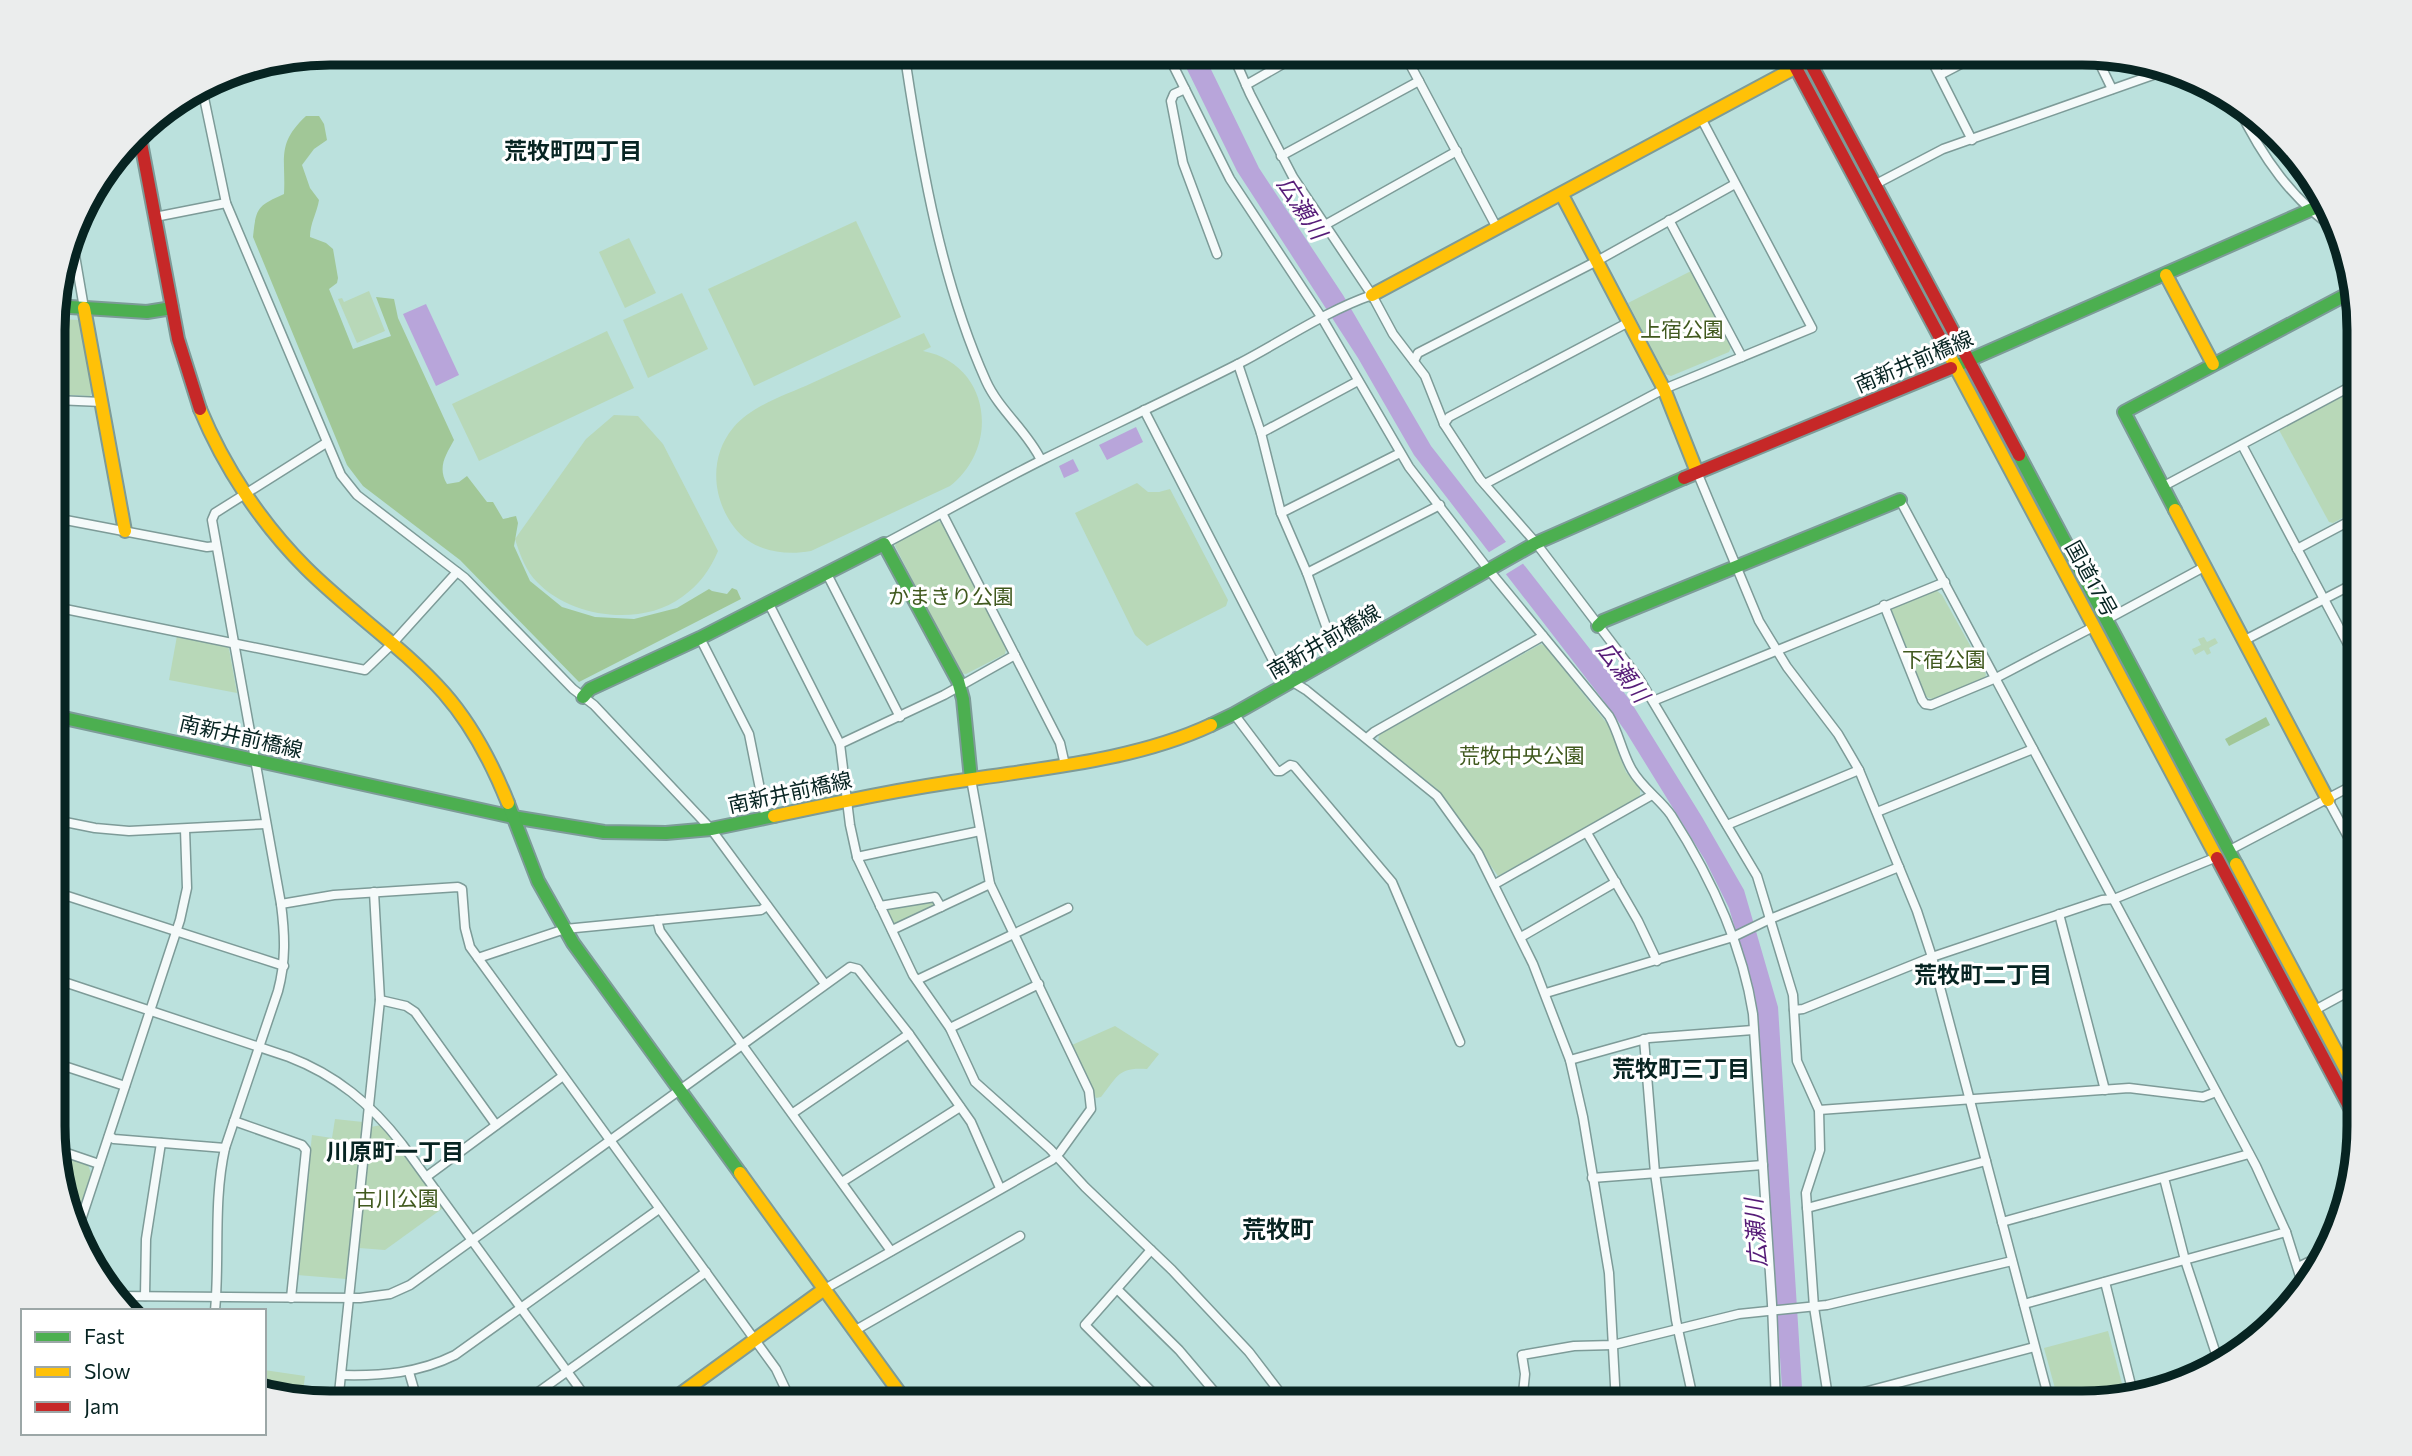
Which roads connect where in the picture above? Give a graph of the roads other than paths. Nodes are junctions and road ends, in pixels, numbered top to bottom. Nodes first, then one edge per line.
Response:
1 (905, 65) edge
2 (1173, 65) edge
3 (1237, 65) edge
4 (1280, 65) edge
5 (1411, 65) edge
6 (1812, 65) edge
7 (1934, 65) edge
8 (1958, 65) edge
9 (2100, 65) edge
10 (1796, 67) joint
11 (1940, 75) junction
12 (2153, 75) edge
13 (1419, 81) junction
14 (1246, 85) junction
15 (1185, 89) junction
16 (2112, 89) junction
17 (204, 97) edge
18 (1702, 120) junction
19 (2247, 123) edge
20 (1972, 140) junction
21 (141, 143) edge
22 (1457, 151) junction
23 (1281, 156) junction
24 (1735, 184) junction
25 (1876, 184) junction
26 (1562, 195) junction
27 (226, 202) junction
28 (2317, 207) edge
29 (2310, 211) junction
30 (155, 217) junction
31 (1670, 220) junction
32 (2323, 220) edge
33 (1325, 225) junction
34 (1497, 228) junction
35 (1217, 254) dead end
36 (75, 257) edge
37 (1597, 261) junction
38 (2166, 275) junction
39 (1373, 295) junction
40 (2345, 295) edge
41 (66, 307) edge
42 (84, 308) junction
43 (172, 308) junction
44 (1324, 317) junction
45 (1629, 322) junction
46 (1742, 357) junction
47 (1969, 360) junction
48 (1413, 361) junction
49 (1238, 364) junction
50 (2213, 364) junction
51 (1955, 366) junction
52 (1359, 381) junction
53 (1664, 388) junction
54 (2347, 388) edge
55 (65, 400) edge
56 (102, 402) junction
57 (1144, 410) junction
58 (1444, 424) junction
59 (1261, 433) junction
60 (326, 443) junction
61 (2242, 445) junction
62 (1400, 453) junction
63 (1041, 460) junction
64 (1697, 472) junction
65 (1485, 484) junction
66 (2162, 487) junction
67 (246, 494) junction
68 (1900, 500) joint
69 (1440, 505) junction
70 (942, 513) junction
71 (1281, 513) junction
72 (65, 520) edge
73 (2347, 522) edge
74 (125, 531) junction
75 (1535, 543) junction
76 (884, 544) junction
77 (216, 546) junction
78 (2297, 549) junction
79 (1737, 566) junction
80 (2204, 567) junction
81 (1492, 568) junction
82 (457, 572) junction
83 (827, 573) junction
84 (1307, 573) junction
85 (1945, 582) junction
86 (2347, 587) edge
87 (2324, 599) junction
88 (768, 602) junction
89 (1884, 605) junction
90 (65, 609) edge
91 (2101, 623) junction
92 (1598, 626) junction
93 (1543, 636) junction
94 (700, 638) junction
95 (2245, 640) junction
96 (233, 642) junction
97 (2347, 642) edge
98 (392, 644) junction
99 (1776, 650) junction
100 (1015, 655) junction
101 (1337, 657) junction
102 (1996, 678) junction
103 (1291, 683) junction
104 (960, 687) junction
105 (583, 697) junction
106 (1653, 701) junction
107 (1234, 714) junction
108 (900, 717) junction
109 (65, 718) edge
110 (1367, 738) junction
111 (840, 744) junction
112 (2033, 749) junction
113 (254, 760) junction
114 (1065, 765) junction
115 (1859, 770) junction
116 (971, 779) junction
117 (2347, 789) edge
118 (1652, 795) junction
119 (2328, 800) junction
120 (846, 801) junction
121 (1877, 812) junction
122 (513, 817) junction
123 (766, 819) junction
124 (65, 822) edge
125 (266, 824) junction
126 (1727, 825) junction
127 (185, 829) junction
128 (711, 829) junction
129 (980, 831) junction
130 (1587, 833) junction
131 (2347, 835) edge
132 (2230, 850) junction
133 (857, 857) junction
134 (2217, 857) junction
135 (1899, 867) junction
136 (1616, 882) junction
137 (990, 884) junction
138 (1495, 884) junction
139 (374, 892) junction
140 (65, 895) edge
141 (2114, 899) junction
142 (281, 904) junction
143 (767, 906) junction
144 (880, 906) junction
145 (941, 907) junction
146 (1068, 908) dead end
147 (2059, 914) junction
148 (1770, 919) junction
149 (657, 920) junction
150 (565, 929) junction
151 (892, 930) junction
152 (176, 932) junction
153 (1014, 932) junction
154 (1521, 937) junction
155 (1732, 937) junction
156 (1931, 957) junction
157 (478, 958) junction
158 (1657, 961) junction
159 (284, 965) junction
160 (916, 980) junction
161 (65, 982) edge
162 (825, 984) junction
163 (1039, 984) junction
164 (1546, 993) junction
165 (2347, 993) edge
166 (380, 1000) junction
167 (1794, 1010) junction
168 (2315, 1010) junction
169 (150, 1011) junction
170 (950, 1028) junction
171 (1754, 1030) junction
172 (909, 1034) junction
173 (1644, 1039) junction
174 (1460, 1042) dead end
175 (742, 1044) junction
176 (259, 1047) junction
177 (1570, 1060) junction
178 (65, 1066) edge
179 (2347, 1071) edge
180 (563, 1076) junction
181 (125, 1086) junction
182 (679, 1090) junction
183 (2105, 1090) junction
184 (2216, 1092) junction
185 (1969, 1099) junction
186 (2347, 1102) edge
187 (369, 1106) junction
188 (960, 1107) junction
189 (1819, 1110) junction
190 (793, 1113) junction
191 (234, 1121) junction
192 (496, 1125) junction
193 (109, 1136) junction
194 (610, 1140) junction
195 (161, 1143) junction
196 (225, 1148) junction
197 (66, 1153) edge
198 (2249, 1154) junction
199 (1057, 1156) junction
200 (1986, 1161) junction
201 (99, 1164) junction
202 (1763, 1165) junction
203 (1655, 1173) junction
204 (426, 1177) junction
205 (1592, 1178) junction
206 (2164, 1178) junction
207 (842, 1182) junction
208 (1000, 1188) junction
209 (1807, 1208) junction
210 (659, 1209) junction
211 (82, 1218) edge
212 (2002, 1222) junction
213 (2286, 1232) junction
214 (1020, 1236) dead end
215 (473, 1241) junction
216 (1151, 1250) junction
217 (891, 1251) junction
218 (2185, 1260) junction
219 (2012, 1261) junction
220 (2311, 1261) edge
221 (2298, 1267) junction
222 (705, 1272) junction
223 (2301, 1276) edge
224 (2105, 1282) junction
225 (1116, 1289) junction
226 (822, 1290) junction
227 (127, 1296) edge
228 (145, 1296) junction
229 (215, 1296) junction
230 (291, 1298) junction
231 (349, 1298) junction
232 (2024, 1304) junction
233 (1814, 1307) junction
234 (521, 1308) junction
235 (215, 1309) edge
236 (1774, 1311) junction
237 (1678, 1329) junction
238 (854, 1331) junction
239 (755, 1340) junction
240 (1613, 1345) junction
241 (2034, 1347) junction
242 (2216, 1355) edge
243 (409, 1372) junction
244 (568, 1372) junction
245 (342, 1375) junction
246 (2131, 1386) edge
247 (687, 1390) edge
248 (340, 1391) edge
249 (414, 1391) edge
250 (541, 1391) edge
251 (581, 1391) edge
252 (786, 1391) edge
253 (898, 1391) edge
254 (1151, 1391) edge
255 (1214, 1391) edge
256 (1278, 1391) edge
257 (1523, 1391) edge
258 (1615, 1391) edge
259 (1691, 1391) edge
260 (1776, 1391) edge
261 (1827, 1391) edge
262 (1870, 1391) edge
263 (2047, 1391) edge

1 - 63 street
2 - 15 street
3 - 14 street
4 - 14 street
5 - 13 street
6 - 25 main road, 国道17号
7 - 11 street
8 - 11 street
9 - 16 street
10 - 18 main road
10 - 51 main road, 国道17号
11 - 20 street
12 - 16 street
13 - 22 street
13 - 23 street
14 - 23 street
15 - 35 street
15 - 44 street
16 - 20 street
17 - 27 street
18 - 24 street
18 - 26 main road
19 - 29 street
20 - 25 street
21 - 30 main road
22 - 33 street
22 - 34 street
23 - 33 street
24 - 31 street
24 - 46 street
25 - 47 main road, 国道17号
26 - 34 main road
26 - 37 main road
27 - 30 street
27 - 60 street
28 - 29 main road, 南新井前橋線
29 - 32 street
29 - 38 main road, 南新井前橋線
30 - 43 main road
31 - 37 street
31 - 46 street
33 - 39 street
34 - 39 main road
36 - 42 street
37 - 45 main road
37 - 48 street
38 - 47 main road, 南新井前橋線
38 - 50 main road
39 - 44 street
39 - 48 street
40 - 50 main road
41 - 42 main road
42 - 43 main road
42 - 56 main road
43 - 67 main road
44 - 49 street
44 - 52 street
45 - 53 main road
45 - 58 street
46 - 53 street
47 - 51 main road, 南新井前橋線
47 - 91 main road, 国道17号
48 - 58 street
49 - 57 street
49 - 59 street
50 - 66 main road
51 - 64 main road, 南新井前橋線
51 - 91 main road, 国道17号
52 - 59 street
52 - 62 street
53 - 64 main road
53 - 65 street
54 - 61 street
55 - 56 street
56 - 74 main road
57 - 63 street
57 - 103 street
58 - 65 street
59 - 71 street
60 - 67 street
60 - 82 street
61 - 66 street
61 - 78 street
62 - 69 street
62 - 71 street
63 - 70 street
64 - 75 main road, 南新井前橋線
64 - 79 street
65 - 75 street
66 - 80 main road
67 - 77 street
67 - 98 main road
68 - 79 main road
68 - 85 street
69 - 81 street
69 - 84 street
70 - 76 street
70 - 100 street
71 - 84 street
72 - 74 street
73 - 78 street
74 - 77 street
75 - 81 main road, 南新井前橋線
75 - 92 street
76 - 83 main road
76 - 104 main road
77 - 96 street
78 - 87 street
79 - 92 main road
79 - 99 street
80 - 91 street
80 - 95 main road
81 - 93 street
81 - 101 main road, 南新井前橋線
82 - 98 street
82 - 105 street
83 - 88 main road
83 - 108 street
84 - 101 street
85 - 89 street
85 - 102 street
86 - 87 street
87 - 95 street
87 - 97 street
88 - 94 main road
88 - 111 street
89 - 99 street
89 - 102 street
90 - 96 street
91 - 102 street
91 - 132 main road, 国道17号
91 - 134 main road, 国道17号
92 - 106 street
93 - 110 street
93 - 118 street
94 - 105 main road
94 - 123 street
95 - 119 main road
96 - 98 street
96 - 113 street
98 - 122 main road
99 - 106 street
99 - 115 street
100 - 104 street
100 - 114 street
101 - 103 main road, 南新井前橋線
102 - 112 street
103 - 107 main road, 南新井前橋線
103 - 110 street
104 - 108 street
104 - 116 main road
105 - 128 street
106 - 126 street
107 - 114 main road, 南新井前橋線
107 - 174 street
108 - 111 street
109 - 113 main road, 南新井前橋線
110 - 138 street
111 - 120 street
112 - 121 street
112 - 141 street
113 - 122 main road, 南新井前橋線
113 - 125 street
114 - 116 main road, 南新井前橋線
115 - 121 street
115 - 126 street
116 - 120 main road, 南新井前橋線
116 - 129 street
117 - 119 street
118 - 130 street
118 - 155 street
119 - 131 street
119 - 132 street
120 - 123 main road, 南新井前橋線
120 - 133 street
121 - 135 street
122 - 128 main road, 南新井前橋線
122 - 150 main road
123 - 128 main road, 南新井前橋線
124 - 127 street
125 - 127 street
125 - 142 street
126 - 148 street
127 - 152 street
128 - 143 street
129 - 133 street
129 - 137 street
130 - 136 street
130 - 138 street
132 - 134 street
132 - 168 main road, 国道17号
133 - 144 street
134 - 141 street
134 - 186 main road, 国道17号
135 - 148 street
135 - 156 street
136 - 154 street
136 - 158 street
137 - 145 street
137 - 153 street
138 - 154 street
139 - 142 street
139 - 157 street
139 - 166 street
140 - 152 street
141 - 147 street
141 - 184 street
142 - 159 street
143 - 149 street
143 - 162 street
144 - 145 street
144 - 151 street
145 - 151 street
146 - 153 street
147 - 156 street
147 - 183 street
148 - 155 street
148 - 167 street
149 - 150 street
149 - 175 street
150 - 157 street
150 - 182 main road
151 - 160 street
152 - 159 street
152 - 169 street
153 - 160 street
153 - 163 street
154 - 164 street
155 - 158 street
155 - 171 street
156 - 167 street
156 - 185 street
157 - 180 street
158 - 164 street
159 - 176 street
160 - 170 street
161 - 169 street
162 - 172 street
162 - 175 street
163 - 170 street
163 - 199 street
164 - 177 street
165 - 168 street
166 - 187 street
166 - 192 street
167 - 189 street
168 - 179 main road, 国道17号
169 - 176 street
169 - 181 street
170 - 199 street
171 - 173 street
171 - 202 street
172 - 188 street
172 - 190 street
173 - 177 street
173 - 203 street
175 - 182 street
175 - 190 street
176 - 187 street
176 - 191 street
177 - 205 street
178 - 181 street
180 - 192 street
180 - 194 street
181 - 193 street
182 - 194 street
182 - 226 main road
183 - 184 street
183 - 185 street
184 - 198 street
185 - 189 street
185 - 200 street
187 - 204 street
187 - 231 street
188 - 207 street
188 - 208 street
189 - 209 street
190 - 207 street
191 - 196 street
191 - 230 street
192 - 204 street
193 - 195 street
193 - 201 street
194 - 210 street
194 - 215 street
195 - 196 street
195 - 228 street
196 - 229 street
197 - 201 street
198 - 206 street
198 - 213 street
199 - 208 street
199 - 216 street
200 - 209 street
200 - 212 street
201 - 211 street
202 - 203 street
202 - 236 street
203 - 205 street
203 - 237 street
204 - 215 street
205 - 240 street
206 - 212 street
206 - 218 street
207 - 217 street
208 - 217 street
209 - 233 street
210 - 222 street
210 - 234 street
212 - 219 street
213 - 218 street
213 - 221 street
214 - 238 street
215 - 231 street
215 - 234 street
216 - 225 street
216 - 256 street
217 - 226 street
218 - 224 street
218 - 242 street
219 - 232 street
219 - 233 street
220 - 221 street
221 - 223 street
222 - 239 street
222 - 244 street
224 - 232 street
224 - 246 street
225 - 254 street
225 - 255 street
226 - 238 main road
226 - 239 main road
227 - 228 street
228 - 229 street
229 - 230 street
229 - 235 street
230 - 231 street
231 - 245 street
232 - 241 street
233 - 236 street
233 - 261 street
234 - 243 street
234 - 244 street
236 - 237 street
236 - 260 street
237 - 240 street
237 - 259 street
238 - 253 main road
239 - 247 main road
239 - 252 street
240 - 257 street
240 - 258 street
241 - 262 street
241 - 263 street
243 - 245 street
243 - 249 street
244 - 250 street
244 - 251 street
245 - 248 street

